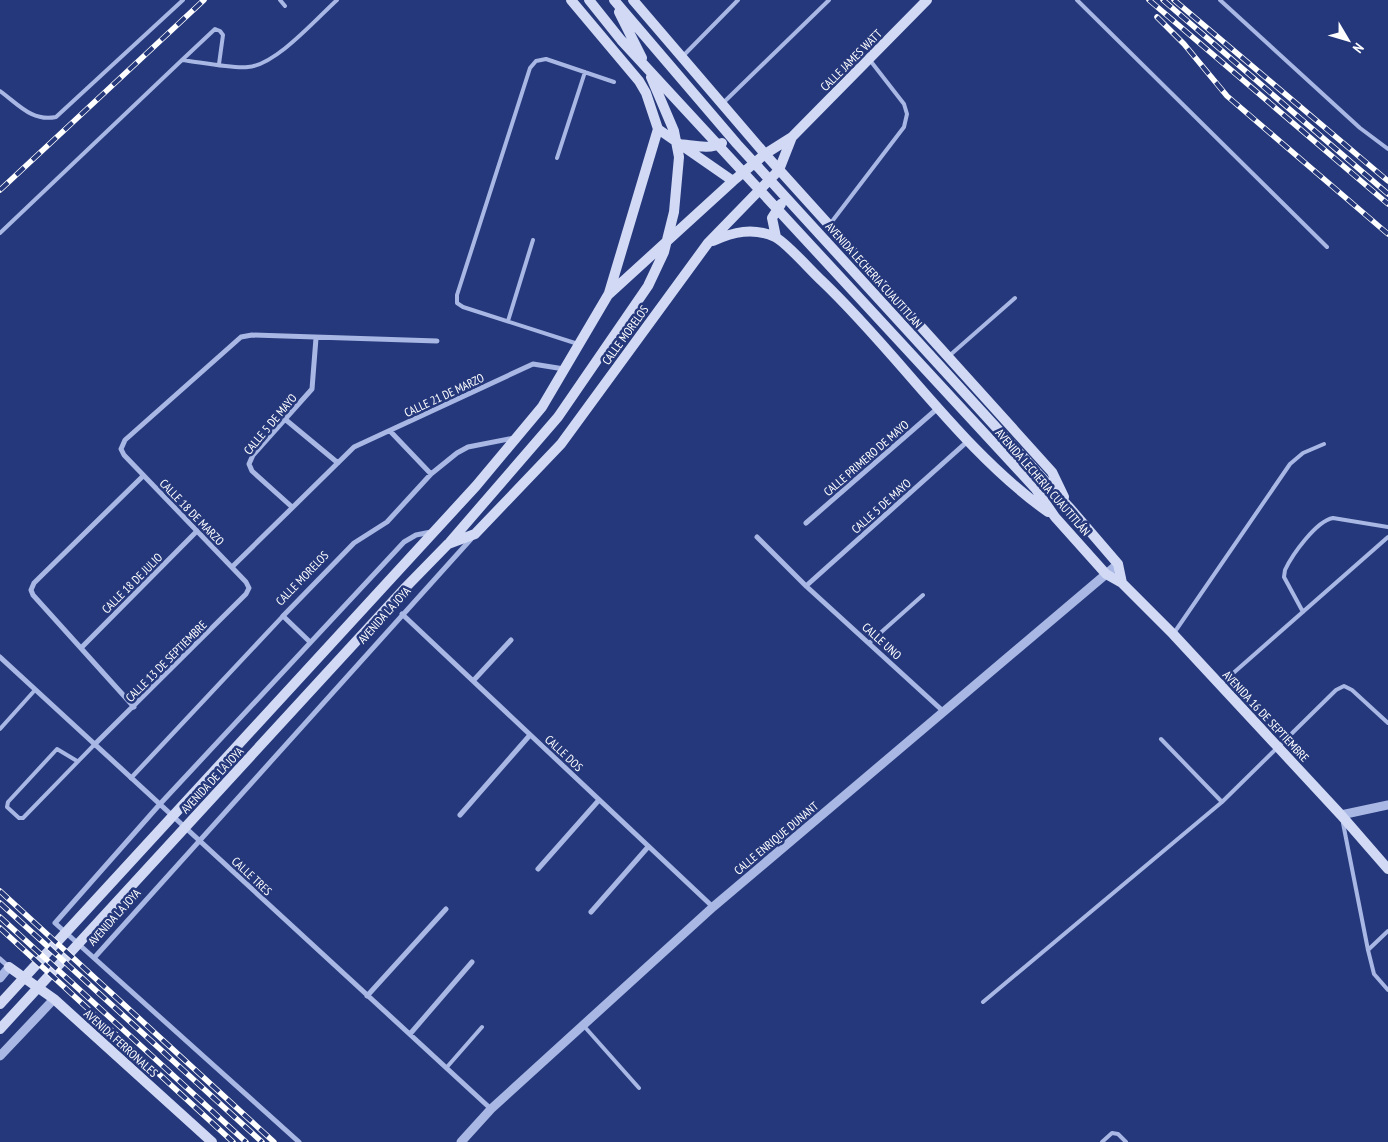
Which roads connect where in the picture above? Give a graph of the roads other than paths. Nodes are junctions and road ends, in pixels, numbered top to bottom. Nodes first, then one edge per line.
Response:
1 (182, 0) edge
2 (280, 0) edge
3 (337, 0) edge
4 (571, 0) edge
5 (589, 0) edge
6 (614, 0) edge
7 (633, 0) edge
8 (738, 0) edge
9 (829, 0) edge
10 (927, 0) edge
11 (1076, 0) edge
12 (1220, 0) edge
13 (285, 6) dead end
14 (682, 58) junction
15 (869, 59) junction
16 (182, 60) junction
17 (219, 64) junction
18 (586, 72) junction
19 (614, 82) dead end
20 (0, 91) edge
21 (722, 104) junction
22 (734, 119) junction
23 (658, 130) junction
24 (792, 137) junction
25 (677, 144) junction
26 (1388, 150) edge
27 (765, 154) junction
28 (557, 158) dead end
29 (779, 170) junction
30 (733, 181) junction
31 (800, 193) junction
32 (829, 226) junction
33 (0, 233) edge
34 (776, 237) junction
35 (533, 240) dead end
36 (708, 243) junction
37 (1327, 247) dead end
38 (608, 295) junction
39 (1014, 298) dead end
40 (508, 321) junction
41 (316, 338) junction
42 (437, 341) dead end
43 (580, 344) junction
44 (948, 357) junction
45 (565, 369) junction
46 (939, 407) junction
47 (960, 408) joint
48 (286, 420) junction
49 (390, 431) junction
50 (518, 437) junction
51 (969, 440) junction
52 (1324, 444) dead end
53 (338, 463) junction
54 (431, 474) junction
55 (143, 476) junction
56 (292, 507) junction
57 (1069, 507) junction
58 (1055, 517) junction
59 (806, 523) dead end
60 (1388, 527) edge
61 (197, 531) junction
62 (432, 534) junction
63 (475, 534) junction
64 (756, 537) dead end
65 (1388, 537) edge
66 (446, 546) junction
67 (1118, 564) junction
68 (232, 567) junction
69 (1106, 574) junction
70 (1122, 583) junction
71 (806, 586) junction
72 (249, 588) joint
73 (923, 594) dead end
74 (1303, 612) junction
75 (402, 614) junction
76 (283, 616) junction
77 (1173, 634) junction
78 (511, 640) dead end
79 (310, 642) junction
80 (869, 643) junction
81 (81, 648) junction
82 (0, 657) edge
83 (474, 681) junction
84 (1220, 685) junction
85 (36, 690) junction
86 (134, 707) junction
87 (944, 712) junction
88 (1388, 723) edge
89 (0, 729) edge
90 (530, 735) junction
91 (1161, 739) dead end
92 (94, 745) junction
93 (1278, 748) junction
94 (78, 761) junction
95 (131, 778) junction
96 (599, 800) junction
97 (1222, 802) junction
98 (160, 804) junction
99 (1388, 805) edge
100 (460, 814) dead end
101 (1341, 815) junction
102 (199, 842) junction
103 (648, 847) junction
104 (538, 868) dead end
105 (1388, 869) edge
106 (713, 907) junction
107 (446, 909) dead end
108 (591, 912) dead end
109 (1388, 931) edge
110 (1368, 950) junction
111 (94, 958) junction
112 (0, 959) edge
113 (472, 962) dead end
114 (9, 967) junction
115 (0, 978) edge
116 (1388, 990) edge
117 (367, 996) junction
118 (54, 999) junction
119 (983, 1002) dead end
120 (0, 1004) edge
121 (482, 1026) dead end
122 (583, 1026) junction
123 (0, 1029) edge
124 (410, 1034) junction
125 (0, 1056) edge
126 (447, 1067) junction
127 (639, 1088) dead end
128 (491, 1109) junction
129 (212, 1142) edge
130 (299, 1142) edge
131 (461, 1142) edge
132 (1102, 1142) edge
133 (1126, 1142) edge

1 - 20 lane
2 - 13 lane
3 - 17 lane
4 - 23 main road
5 - 47 main road, AVENIDA LECHERIA CUAUTITLAN
6 - 57 main road, AVENIDA LECHERIA CUAUTITLAN
6 - 66 main road, AVENIDA DE LA JOYA
7 - 14 main road
8 - 14 lane
9 - 21 lane
10 - 15 main road, CALLE JAMES WATT
11 - 37 lane
12 - 26 lane
14 - 21 main road
15 - 24 main road, CALLE JAMES WATT
15 - 32 lane
16 - 17 lane
16 - 17 lane
16 - 33 lane
18 - 19 lane
18 - 28 lane
18 - 40 lane
21 - 22 main road
22 - 25 main road
22 - 27 main road
23 - 25 main road
23 - 38 main road
24 - 27 main road, CALLE JAMES WATT
24 - 29 main road, CALLE JAMES WATT
25 - 30 main road
27 - 29 main road
27 - 30 main road
29 - 31 main road
29 - 36 main road, CALLE MORELOS
30 - 38 main road
31 - 32 main road
31 - 34 main road
32 - 44 main road
34 - 36 main road
34 - 46 main road
35 - 40 lane
36 - 63 main road, CALLE MORELOS
38 - 43 main road
39 - 44 lane
40 - 43 lane
41 - 42 street
41 - 48 street, CALLE 5 DE MAYO
41 - 55 street, CALLE 18 DE MARZO
43 - 45 main road
44 - 57 main road
45 - 49 street, CALLE 21 DE MARZO
45 - 50 main road
46 - 51 main road
46 - 59 street, CALLE PRIMERO DE MAYO
47 - 58 main road, AVENIDA LECHERIA CUAUTITLÁN
48 - 53 street
48 - 56 street, CALLE 5 DE MAYO
49 - 53 street, CALLE 21 DE MARZO
49 - 54 street
50 - 54 street, CALLE MORELOS
50 - 62 main road
51 - 58 main road
51 - 71 street, CALLE 5 DE MAYO
52 - 77 lane
53 - 56 street, CALLE 21 DE MARZO
54 - 76 street, CALLE MORELOS
55 - 61 street, CALLE 18 DE MARZO
55 - 81 street
56 - 68 street, CALLE 21 DE MARZO
57 - 67 main road, AVENIDA LECHERIA CUAUTITLAN
58 - 69 main road, AVENIDA LECHERIA CUAUTITLÁN
60 - 74 lane
61 - 68 street, CALLE 18 DE MARZO
61 - 81 street, CALLE 18 DE JULIO
62 - 79 street, AVENIDA LA JOYA
62 - 120 main road, AVENIDA DE LA JOYA
63 - 66 main road, CALLE MORELOS
63 - 75 street, AVENIDA LA JOYA
64 - 71 street, CALLE UNO
65 - 74 lane
66 - 123 main road, AVENIDA DE LA JOYA
67 - 69 street, CALLE ENRIQUE DUNANT
67 - 70 main road
68 - 72 street, CALLE 18 DE MARZO
69 - 70 main road, AVENIDA 16 DE SEPTIEMBRE
69 - 87 street, CALLE ENRIQUE DUNANT
70 - 77 main road, AVENIDA 16 DE SEPTIEMBRE
71 - 80 street, CALLE UNO
72 - 86 street, CALLE 13 DE SEPTIEMBRE
73 - 80 lane
74 - 84 lane
75 - 83 street, CALLE DOS
75 - 102 street, AVENIDA LA JOYA
76 - 79 street
76 - 95 street, CALLE MORELOS
77 - 84 main road, AVENIDA 16 DE SEPTIEMBRE
78 - 83 street
79 - 98 street, AVENIDA LA JOYA
80 - 87 street, CALLE UNO
81 - 86 street
82 - 85 street, CALLE TRES
83 - 90 street, CALLE DOS
84 - 93 main road, AVENIDA 16 DE SEPTIEMBRE
85 - 89 lane
85 - 92 street, CALLE TRES
86 - 92 street, CALLE 13 DE SEPTIEMBRE
87 - 106 street, CALLE ENRIQUE DUNANT
88 - 93 lane
90 - 96 street, CALLE DOS
90 - 100 street
91 - 97 lane
92 - 94 lane
92 - 95 street, CALLE TRES
93 - 97 lane
93 - 101 main road, AVENIDA 16 DE SEPTIEMBRE
94 - 94 lane
95 - 98 street, CALLE TRES
96 - 103 street, CALLE DOS
96 - 104 street
97 - 119 lane
98 - 102 street, CALLE TRES
98 - 111 street, AVENIDA LA JOYA
99 - 101 street
101 - 105 main road, AVENIDA 16 DE SEPTIEMBRE
101 - 110 lane
102 - 111 street, AVENIDA LA JOYA
102 - 117 street, CALLE TRES
103 - 106 street, CALLE DOS
103 - 108 street
106 - 122 street, CALLE ENRIQUE DUNANT
107 - 117 street
109 - 110 lane
110 - 116 lane
111 - 130 street
112 - 114 street
113 - 124 street
114 - 115 street
114 - 118 main road, AVENIDA FERRONALES
117 - 124 street, CALLE TRES
118 - 125 street
118 - 129 main road, AVENIDA FERRONALES
121 - 126 lane
122 - 127 lane
122 - 128 street, CALLE ENRIQUE DUNANT
124 - 126 street, CALLE TRES
126 - 128 street, CALLE TRES
128 - 131 street, CALLE ENRIQUE DUNANT
132 - 133 lane

